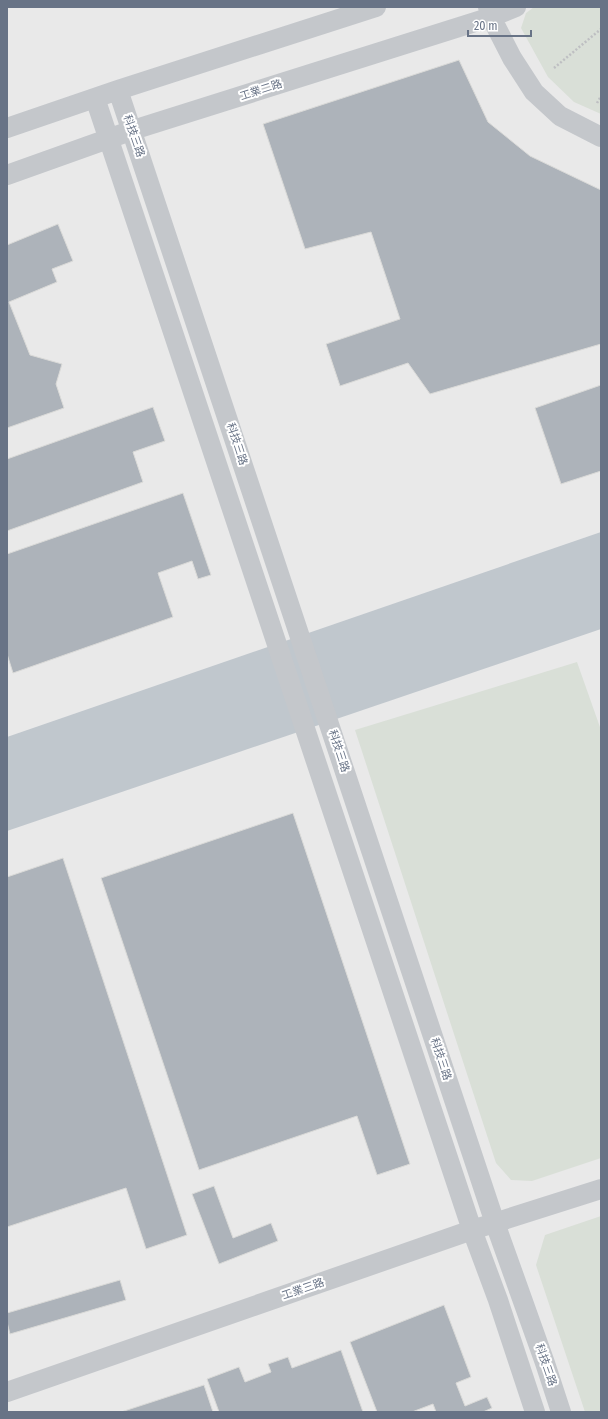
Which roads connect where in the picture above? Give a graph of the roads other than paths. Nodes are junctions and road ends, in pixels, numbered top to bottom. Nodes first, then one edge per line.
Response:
1 (376, 7) edge
2 (516, 7) edge
3 (490, 12) edge
4 (118, 90) junction
5 (95, 98) junction
6 (7, 128) edge
7 (133, 130) junction
8 (601, 137) edge
9 (109, 140) junction
10 (7, 175) edge
11 (601, 1189) edge
12 (495, 1223) junction
13 (472, 1230) junction
14 (7, 1392) edge
15 (535, 1412) edge
16 (561, 1412) edge

1 - 4 street
2 - 3 street, 工業二路
3 - 7 street, 工業二路
3 - 8 street
4 - 5 street
4 - 7 street, 科技三路
5 - 6 street
5 - 9 street
7 - 9 street, 工業二路
7 - 12 street, 科技三路
9 - 10 street, 工業二路
9 - 13 street
11 - 12 street, 工業三路
12 - 13 street, 工業三路
12 - 16 street, 科技三路
13 - 14 street, 工業三路
13 - 15 street

